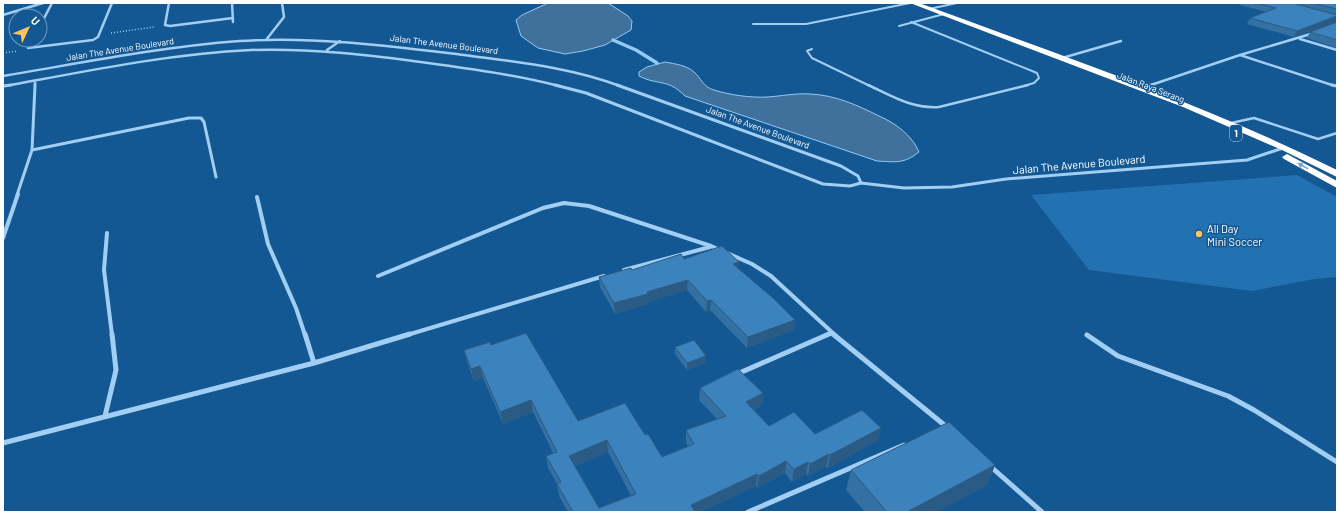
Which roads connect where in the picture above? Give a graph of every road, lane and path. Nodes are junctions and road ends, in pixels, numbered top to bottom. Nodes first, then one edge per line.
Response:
1 (42, 3) edge
2 (112, 3) edge
3 (169, 3) edge
4 (232, 3) edge
5 (282, 3) edge
6 (683, 3) edge
7 (697, 3) edge
8 (910, 3) edge
9 (913, 3) edge
10 (957, 3) edge
11 (929, 8) junction
12 (944, 14) junction
13 (3, 15) edge
14 (954, 18) junction
15 (912, 22) junction
16 (753, 24) dead end
17 (165, 25) junction
18 (899, 26) dead end
19 (1319, 31) edge
20 (99, 35) junction
21 (1300, 38) junction
22 (266, 40) junction
23 (1121, 40) dead end
24 (340, 41) junction
25 (48, 46) edge
26 (812, 49) dead end
27 (327, 50) junction
28 (1337, 50) edge
29 (1240, 55) junction
30 (1061, 58) junction
31 (3, 76) edge
32 (34, 81) junction
33 (3, 86) edge
34 (1337, 86) edge
35 (1141, 88) junction
36 (1231, 123) junction
37 (1337, 133) edge
38 (1285, 148) junction
39 (32, 150) junction
40 (1273, 150) junction
41 (1337, 174) edge
42 (216, 177) dead end
43 (861, 183) junction
44 (1337, 185) edge
45 (257, 197) dead end
46 (108, 233) dead end
47 (3, 238) edge
48 (711, 246) junction
49 (620, 271) edge
50 (612, 274) edge
51 (378, 276) dead end
52 (832, 333) junction
53 (1087, 335) dead end
54 (314, 363) junction
55 (730, 377) edge
56 (105, 416) junction
57 (946, 426) junction
58 (939, 429) edge
59 (952, 431) edge
60 (910, 442) edge
61 (3, 443) edge
62 (986, 461) edge
63 (1337, 462) edge
64 (748, 512) edge
65 (1042, 512) edge

1 - 13 street
2 - 20 street
3 - 17 street
4 - 17 street
5 - 22 street
6 - 7 lane
8 - 16 lane
9 - 11 highway, Jalan Raya Serang / 1
10 - 11 lane
11 - 12 highway, Jalan Raya Serang / 1
12 - 14 highway, Jalan Raya Serang / 1
12 - 15 lane
14 - 30 highway, Jalan Raya Serang / 1
14 - 40 highway, Jalan Raya Serang / 1
15 - 18 lane
15 - 26 lane
17 - 20 path
19 - 21 street
20 - 25 street
21 - 28 street
21 - 29 street
22 - 24 street, Jalan The Avenue Boulevard
22 - 31 street, Jalan The Avenue Boulevard
23 - 30 street
24 - 27 street
24 - 43 street, Jalan The Avenue Boulevard
27 - 32 street, Jalan The Avenue Boulevard
27 - 43 street, Jalan The Avenue Boulevard
29 - 34 street
29 - 35 street
30 - 35 highway, Jalan Raya Serang / 1
32 - 33 street, Jalan The Avenue Boulevard
32 - 39 street
35 - 36 highway, Jalan Raya Serang / 1
36 - 37 lane
36 - 38 highway, Jalan Raya Serang / 1
38 - 40 street, Jalan The Avenue Boulevard
38 - 41 highway, Jalan Raya Serang / 1
39 - 42 street
39 - 47 street
40 - 43 street, Jalan The Avenue Boulevard
44 -> 40 highway, Jalan Raya Serang / 1
45 - 54 street
46 - 56 street
48 - 49 street
48 - 51 street
48 - 52 street
50 - 54 street
52 - 55 street
52 - 57 street
53 - 63 street
54 - 56 street
56 - 61 street
57 - 58 street
57 - 59 street
60 - 64 street
62 - 65 street

